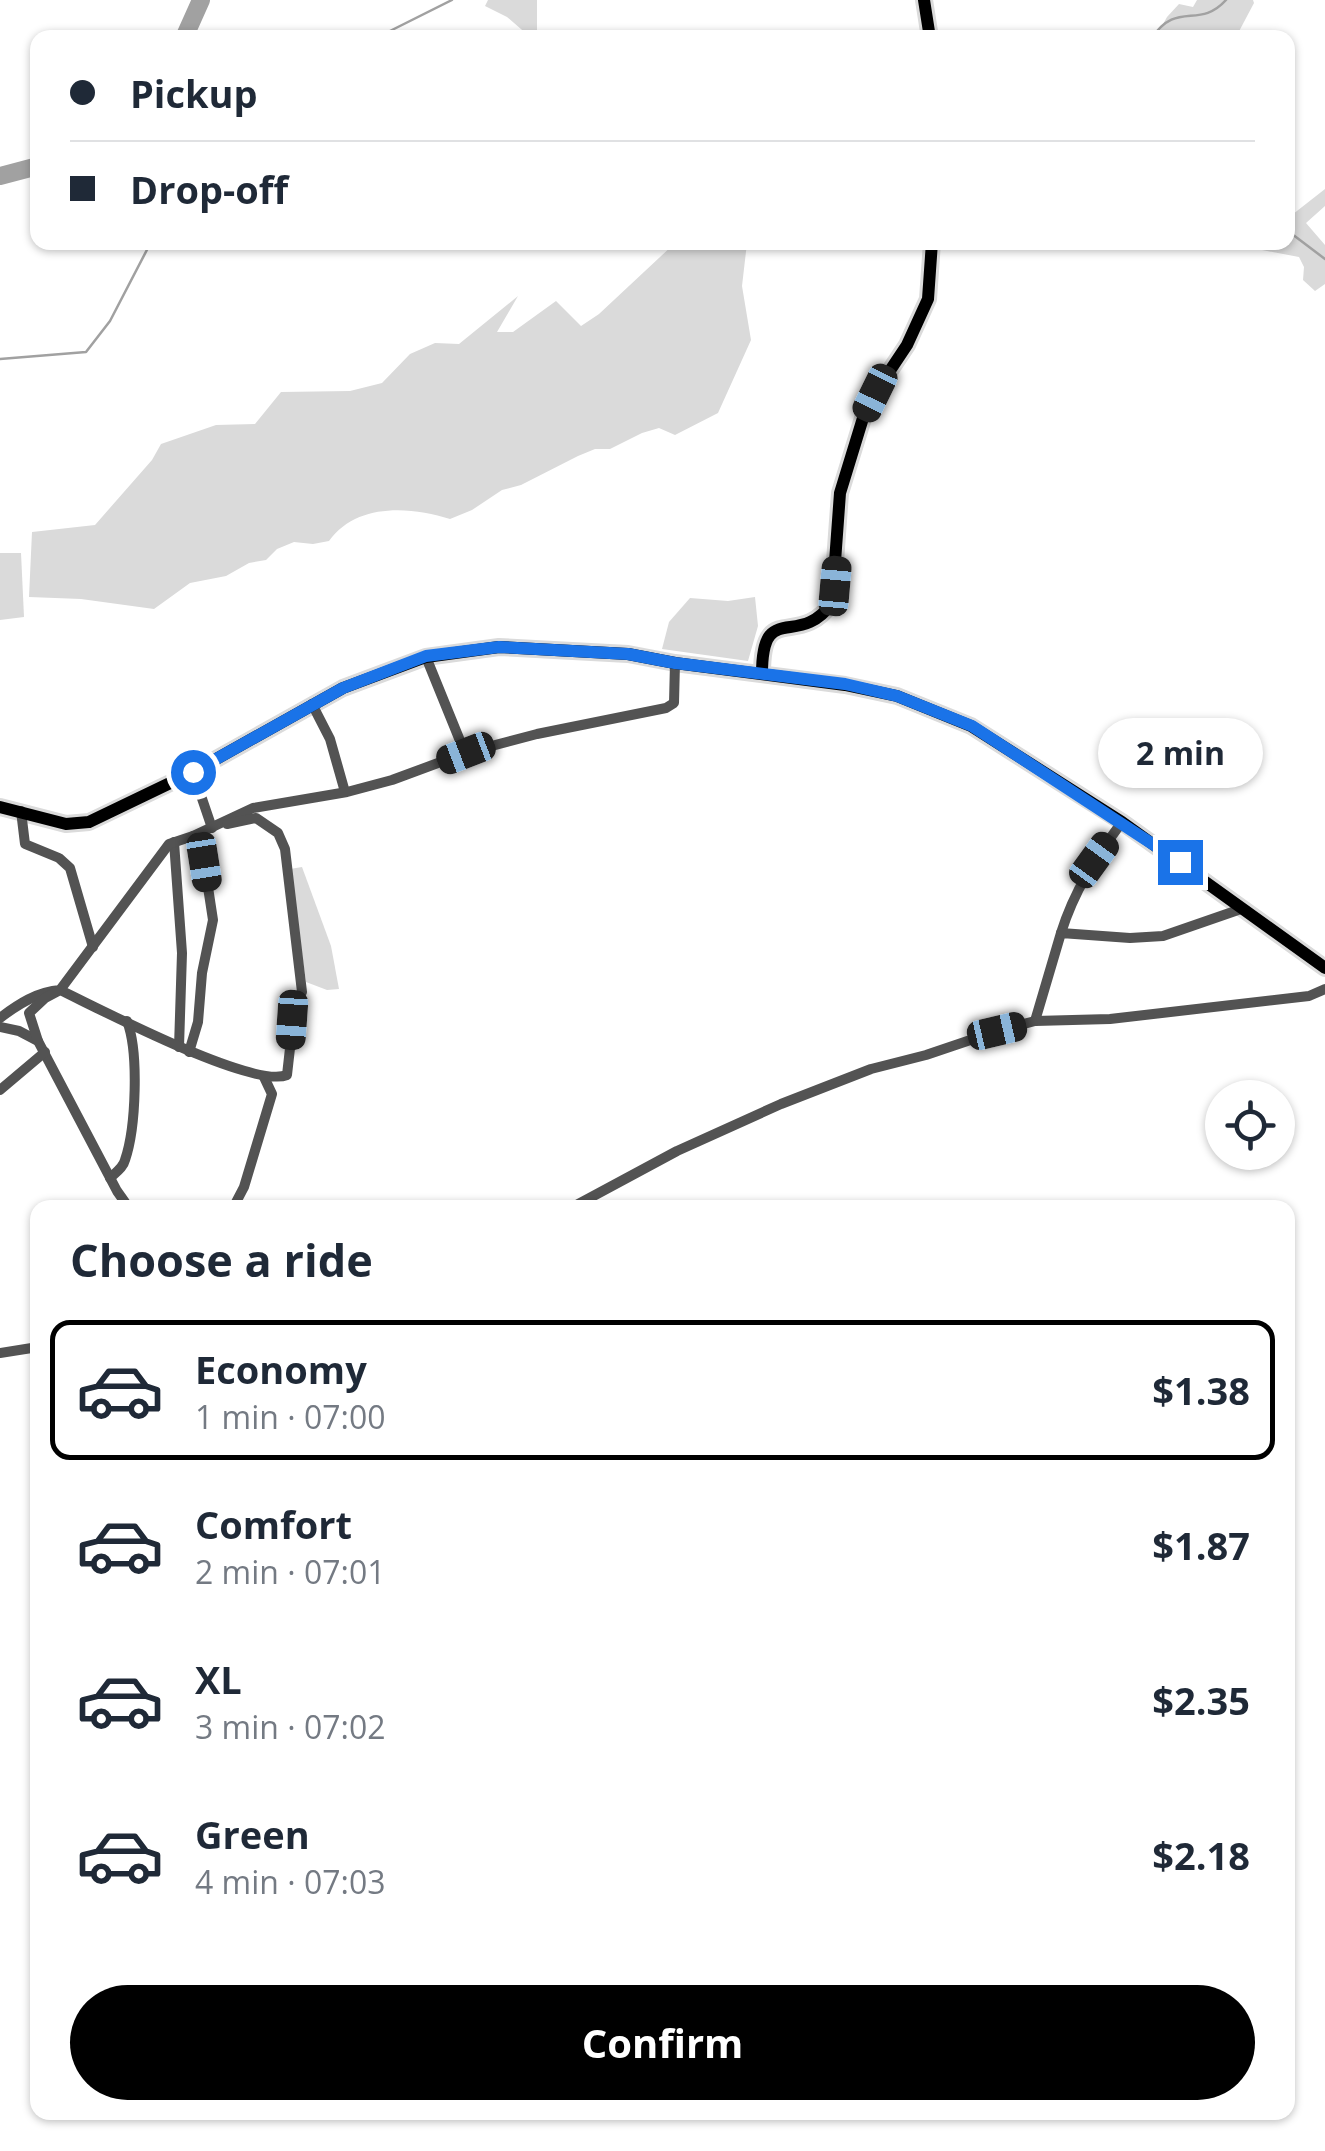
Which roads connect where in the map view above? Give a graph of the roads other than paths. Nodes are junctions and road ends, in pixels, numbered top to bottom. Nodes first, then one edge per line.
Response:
1 (924, 0) edge
2 (929, 30) edge
3 (931, 250) edge
4 (426, 656) junction
5 (675, 663) junction
6 (762, 674) junction
7 (312, 704) junction
8 (466, 753) junction
9 (193, 772) junction
10 (344, 792) junction
11 (0, 807) edge
12 (20, 811) junction
13 (1122, 822) junction
14 (214, 826) junction
15 (193, 836) junction
16 (174, 842) junction
17 (1241, 909) junction
18 (1061, 934) junction
19 (94, 947) junction
20 (1325, 968) edge
21 (1325, 988) edge
22 (60, 990) junction
23 (0, 1018) edge
24 (127, 1021) junction
25 (1034, 1021) junction
26 (0, 1028) edge
27 (38, 1041) junction
28 (184, 1050) junction
29 (45, 1052) junction
30 (264, 1077) junction
31 (0, 1090) edge
32 (110, 1178) junction
33 (124, 1200) edge
34 (237, 1200) edge
35 (586, 1200) edge
36 (30, 1348) edge
37 (0, 1354) edge

1 - 2 main road
3 - 6 main road
4 - 5 main road
4 - 7 main road
4 - 8 street
5 - 6 main road
5 - 8 street
6 - 13 main road
7 - 9 main road
7 - 10 street
8 - 10 street
9 - 12 main road
9 - 14 street
10 - 14 street
11 - 12 main road
12 - 19 street
13 - 17 main road
13 - 18 street
14 - 15 street
14 - 30 street
15 - 16 street
15 - 28 street
16 - 19 street
16 - 28 street
17 - 18 street
17 - 20 main road
18 - 25 street
19 - 22 street
21 - 25 street
22 - 23 street
22 - 24 street
22 - 27 street
24 - 28 street
24 - 32 street
25 - 35 street
26 - 27 street
27 - 29 street
28 - 30 street
29 - 31 street
29 - 32 street
30 - 34 street
32 - 33 street
36 - 37 street

